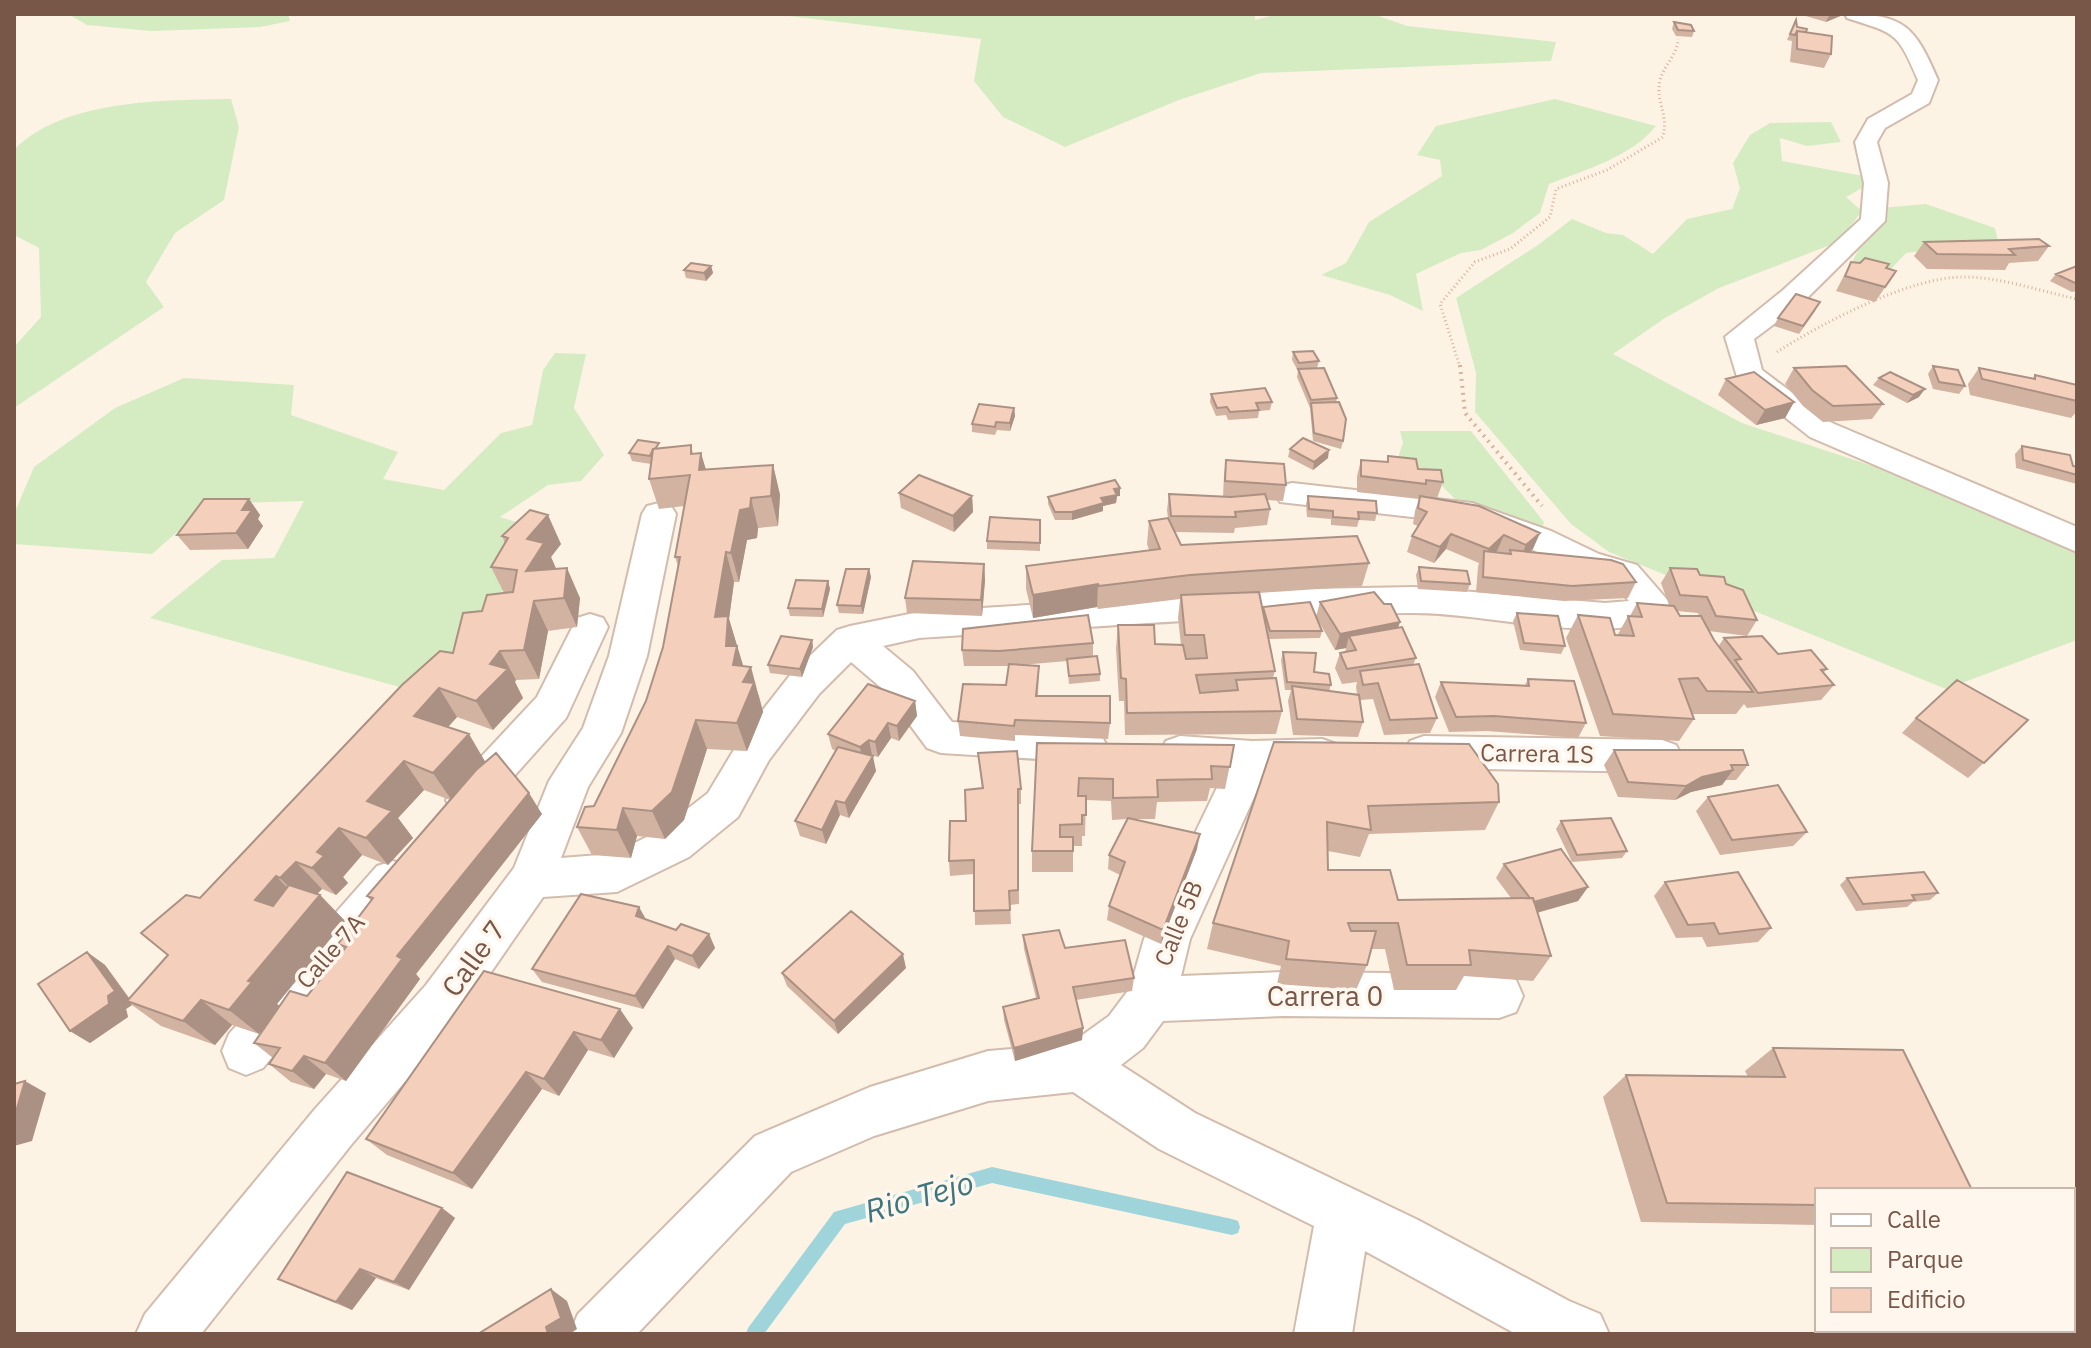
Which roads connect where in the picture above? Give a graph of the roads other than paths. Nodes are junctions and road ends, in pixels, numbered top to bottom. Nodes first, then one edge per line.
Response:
1 (1854, 14) edge
2 (1292, 494) dead end
3 (659, 514) edge
4 (2077, 540) edge
5 (590, 627) dead end
6 (850, 640) junction
7 (552, 707) junction
8 (1252, 757) junction
9 (1701, 757) edge
10 (570, 781) junction
11 (531, 879) junction
12 (1499, 996) dead end
13 (1151, 999) junction
14 (246, 1051) dead end
15 (1079, 1067) junction
16 (1344, 1211) junction
17 (165, 1334) edge
18 (598, 1334) edge
19 (1323, 1334) edge
20 (1580, 1334) edge

1 - 4 street
2 - 6 street
3 - 10 street, Calle 7
5 - 7 street, Calle 7A
6 - 8 street, Carrera 1S
6 - 11 street
7 - 10 street
7 - 14 street, Calle 7A
8 - 9 street, Carrera 1S
8 - 13 street, Calle 5B
10 - 11 street, Calle 7
11 - 17 street, Calle 7
12 - 13 street, Carrera 0
13 - 15 street, Calle 5B
15 - 16 street
15 - 18 street
16 - 19 street
16 - 20 street

